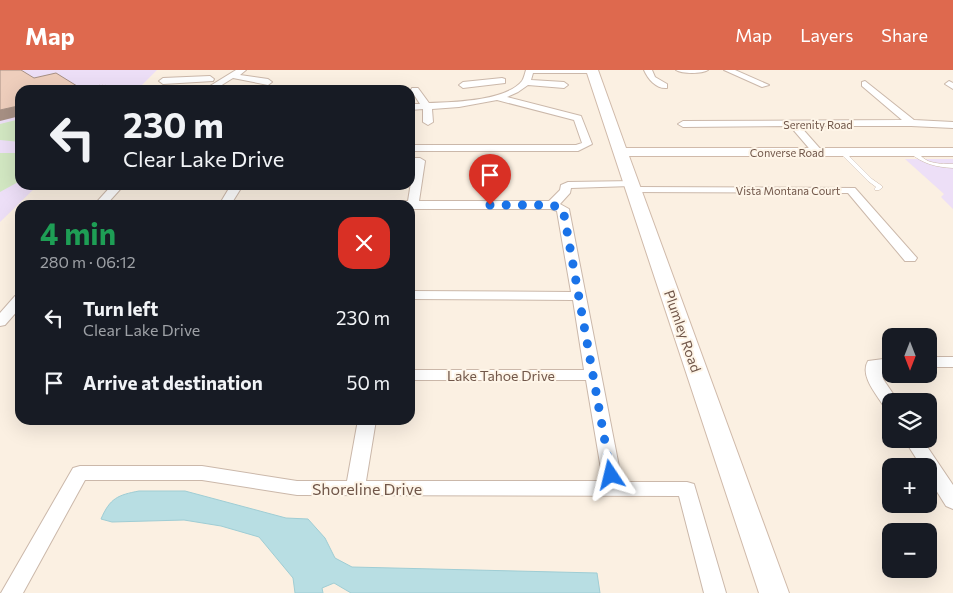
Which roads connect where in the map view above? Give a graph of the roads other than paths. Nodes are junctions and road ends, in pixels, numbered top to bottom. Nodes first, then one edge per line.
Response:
1 (242, 70) edge
2 (648, 70) edge
3 (680, 70) edge
4 (704, 70) edge
5 (728, 70) edge
6 (530, 71) edge
7 (592, 71) edge
8 (498, 72) dead end
9 (234, 76) junction
10 (163, 81) dead end
11 (213, 81) edge
12 (502, 81) junction
13 (268, 82) dead end
14 (526, 82) junction
15 (865, 84) dead end
16 (463, 85) dead end
17 (564, 85) dead end
18 (765, 85) dead end
19 (664, 86) dead end
20 (518, 88) junction
21 (415, 90) dead end
22 (497, 97) junction
23 (415, 107) edge
24 (427, 107) junction
25 (428, 122) dead end
26 (912, 123) junction
27 (683, 124) dead end
28 (793, 124) junction
29 (953, 126) edge
30 (415, 148) edge
31 (620, 152) junction
32 (818, 152) junction
33 (842, 152) junction
34 (912, 152) junction
35 (953, 152) edge
36 (415, 161) edge
37 (953, 166) edge
38 (633, 187) junction
39 (877, 189) dead end
40 (114, 190) edge
41 (104, 200) edge
42 (414, 200) edge
43 (415, 205) edge
44 (552, 205) junction
45 (910, 258) dead end
46 (415, 296) edge
47 (579, 296) junction
48 (15, 305) edge
49 (0, 322) edge
50 (938, 362) edge
51 (953, 362) edge
52 (882, 364) edge
53 (593, 375) junction
54 (415, 376) edge
55 (884, 393) edge
56 (366, 425) edge
57 (919, 448) edge
58 (355, 488) junction
59 (614, 489) junction
60 (951, 494) edge
61 (12, 593) edge
62 (716, 593) edge
63 (774, 593) edge

1 - 9 street
2 - 19 street
3 - 4 street
5 - 18 street
6 - 7 street
6 - 14 street
7 - 31 street, Plumley Road
8 - 12 street
9 - 11 street
9 - 13 street
10 - 11 street
12 - 16 street
12 - 20 street
14 - 17 street
14 - 20 street
15 - 26 street
20 - 22 street
21 - 24 street
22 - 24 street
22 - 30 street
23 - 24 street
24 - 25 street
26 - 28 street, Serenity Road
26 - 29 street, Serenity Road
27 - 28 street, Serenity Road
28 - 32 street
31 - 32 street, Converse Road
31 - 38 street, Plumley Road
32 - 33 street, Converse Road
33 - 34 street, Converse Road
33 - 39 lane
34 - 35 street, Converse Road
34 - 37 lane
36 - 42 street
38 - 44 street, Vista Montana Court
38 - 45 street, Vista Montana Court
38 - 63 street, Plumley Road
40 - 41 street
43 - 44 street
44 - 47 street
46 - 47 street
47 - 53 street
48 - 49 street
50 - 51 street
52 - 55 street
53 - 54 street, Lake Tahoe Drive
53 - 59 street
56 - 58 street
57 - 60 street
58 - 59 street, Shoreline Drive
58 - 61 street, Shoreline Drive
59 - 62 street, Shoreline Drive

